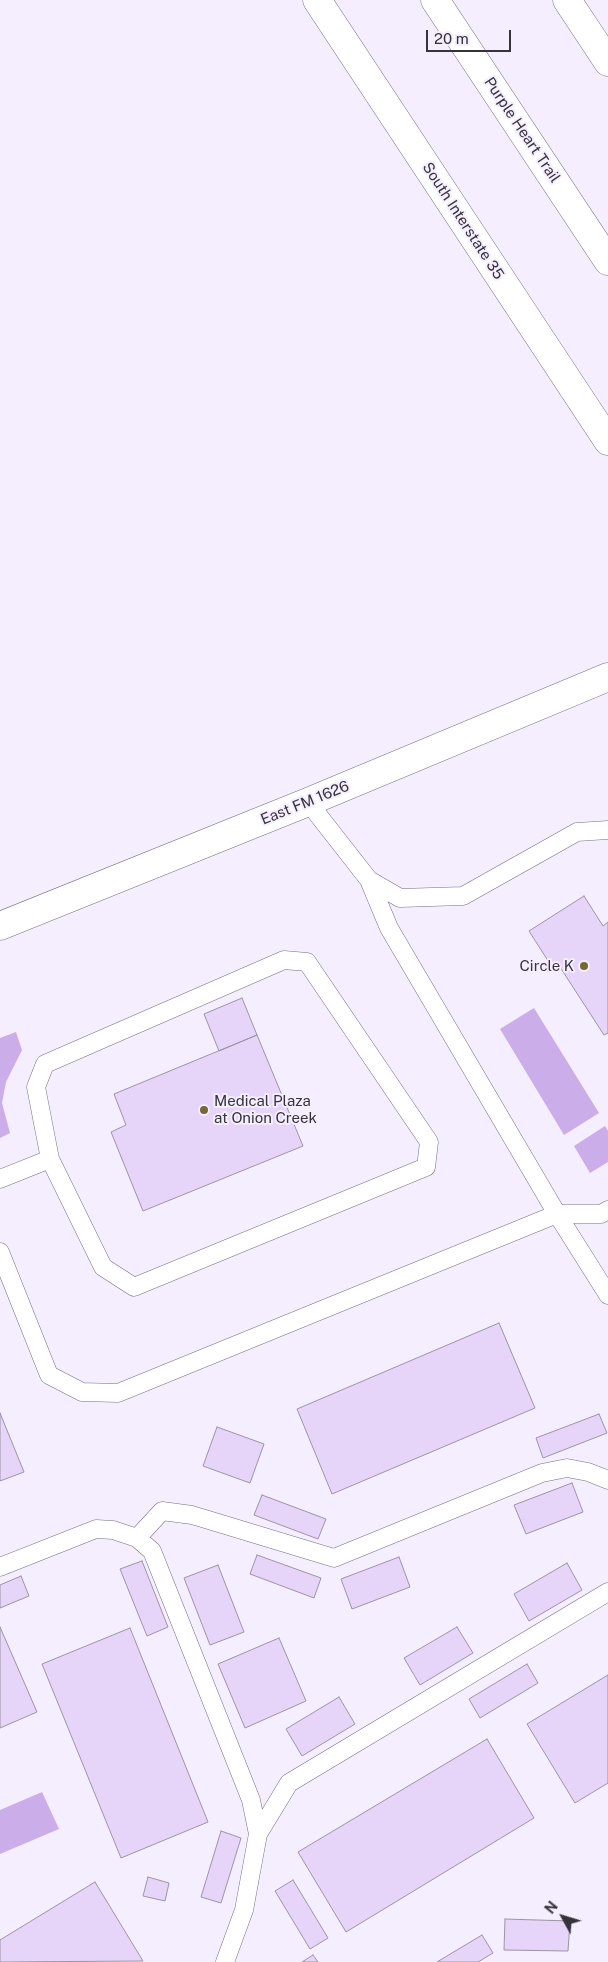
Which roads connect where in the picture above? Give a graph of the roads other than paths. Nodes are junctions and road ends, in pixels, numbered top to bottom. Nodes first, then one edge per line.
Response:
1 (317, 0) edge
2 (435, 0) edge
3 (567, 0) edge
4 (608, 62) edge
5 (608, 261) edge
6 (608, 441) edge
7 (608, 676) edge
8 (308, 802) junction
9 (608, 830) edge
10 (369, 880) junction
11 (0, 926) edge
12 (50, 1159) junction
13 (0, 1179) edge
14 (608, 1210) edge
15 (557, 1214) junction
16 (0, 1252) edge
17 (608, 1294) edge
18 (608, 1480) edge
19 (137, 1538) junction
20 (0, 1567) edge
21 (608, 1592) edge
22 (258, 1834) junction
23 (225, 1962) edge

1 - 6 main road, South Interstate 35
2 - 5 main road, Purple Heart Trail
3 - 4 main road
7 - 8 main road, East FM 1626
8 - 10 lane
8 - 11 main road, East FM 1626
9 - 10 lane
10 - 15 lane
12 - 12 lane
12 - 13 lane
14 - 15 lane
15 - 16 lane
15 - 17 lane
18 - 19 lane
19 - 20 lane
19 - 22 lane
21 - 22 lane
22 - 23 lane

